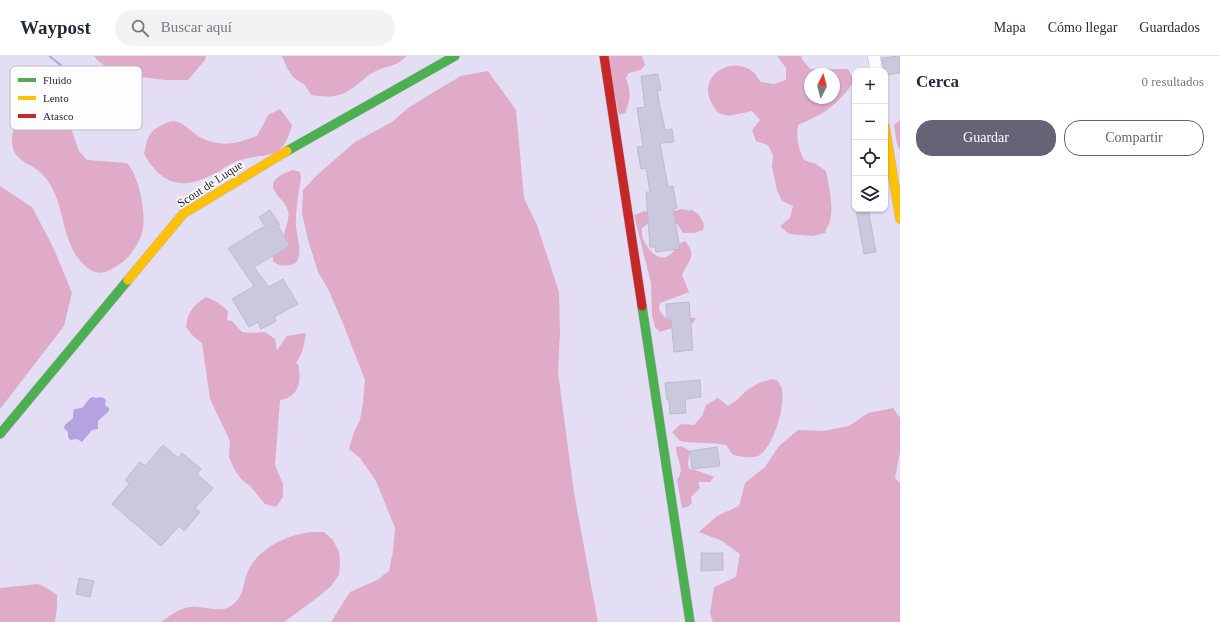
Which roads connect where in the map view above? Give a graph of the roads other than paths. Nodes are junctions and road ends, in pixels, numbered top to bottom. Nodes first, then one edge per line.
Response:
1 (455, 56) edge
2 (604, 56) edge
3 (874, 56) edge
4 (876, 68) edge
5 (887, 140) edge
6 (900, 219) edge
7 (0, 434) edge
8 (690, 622) edge

1 - 7 street, Scout de Luque
2 - 8 street
3 - 4 street
5 - 6 street

